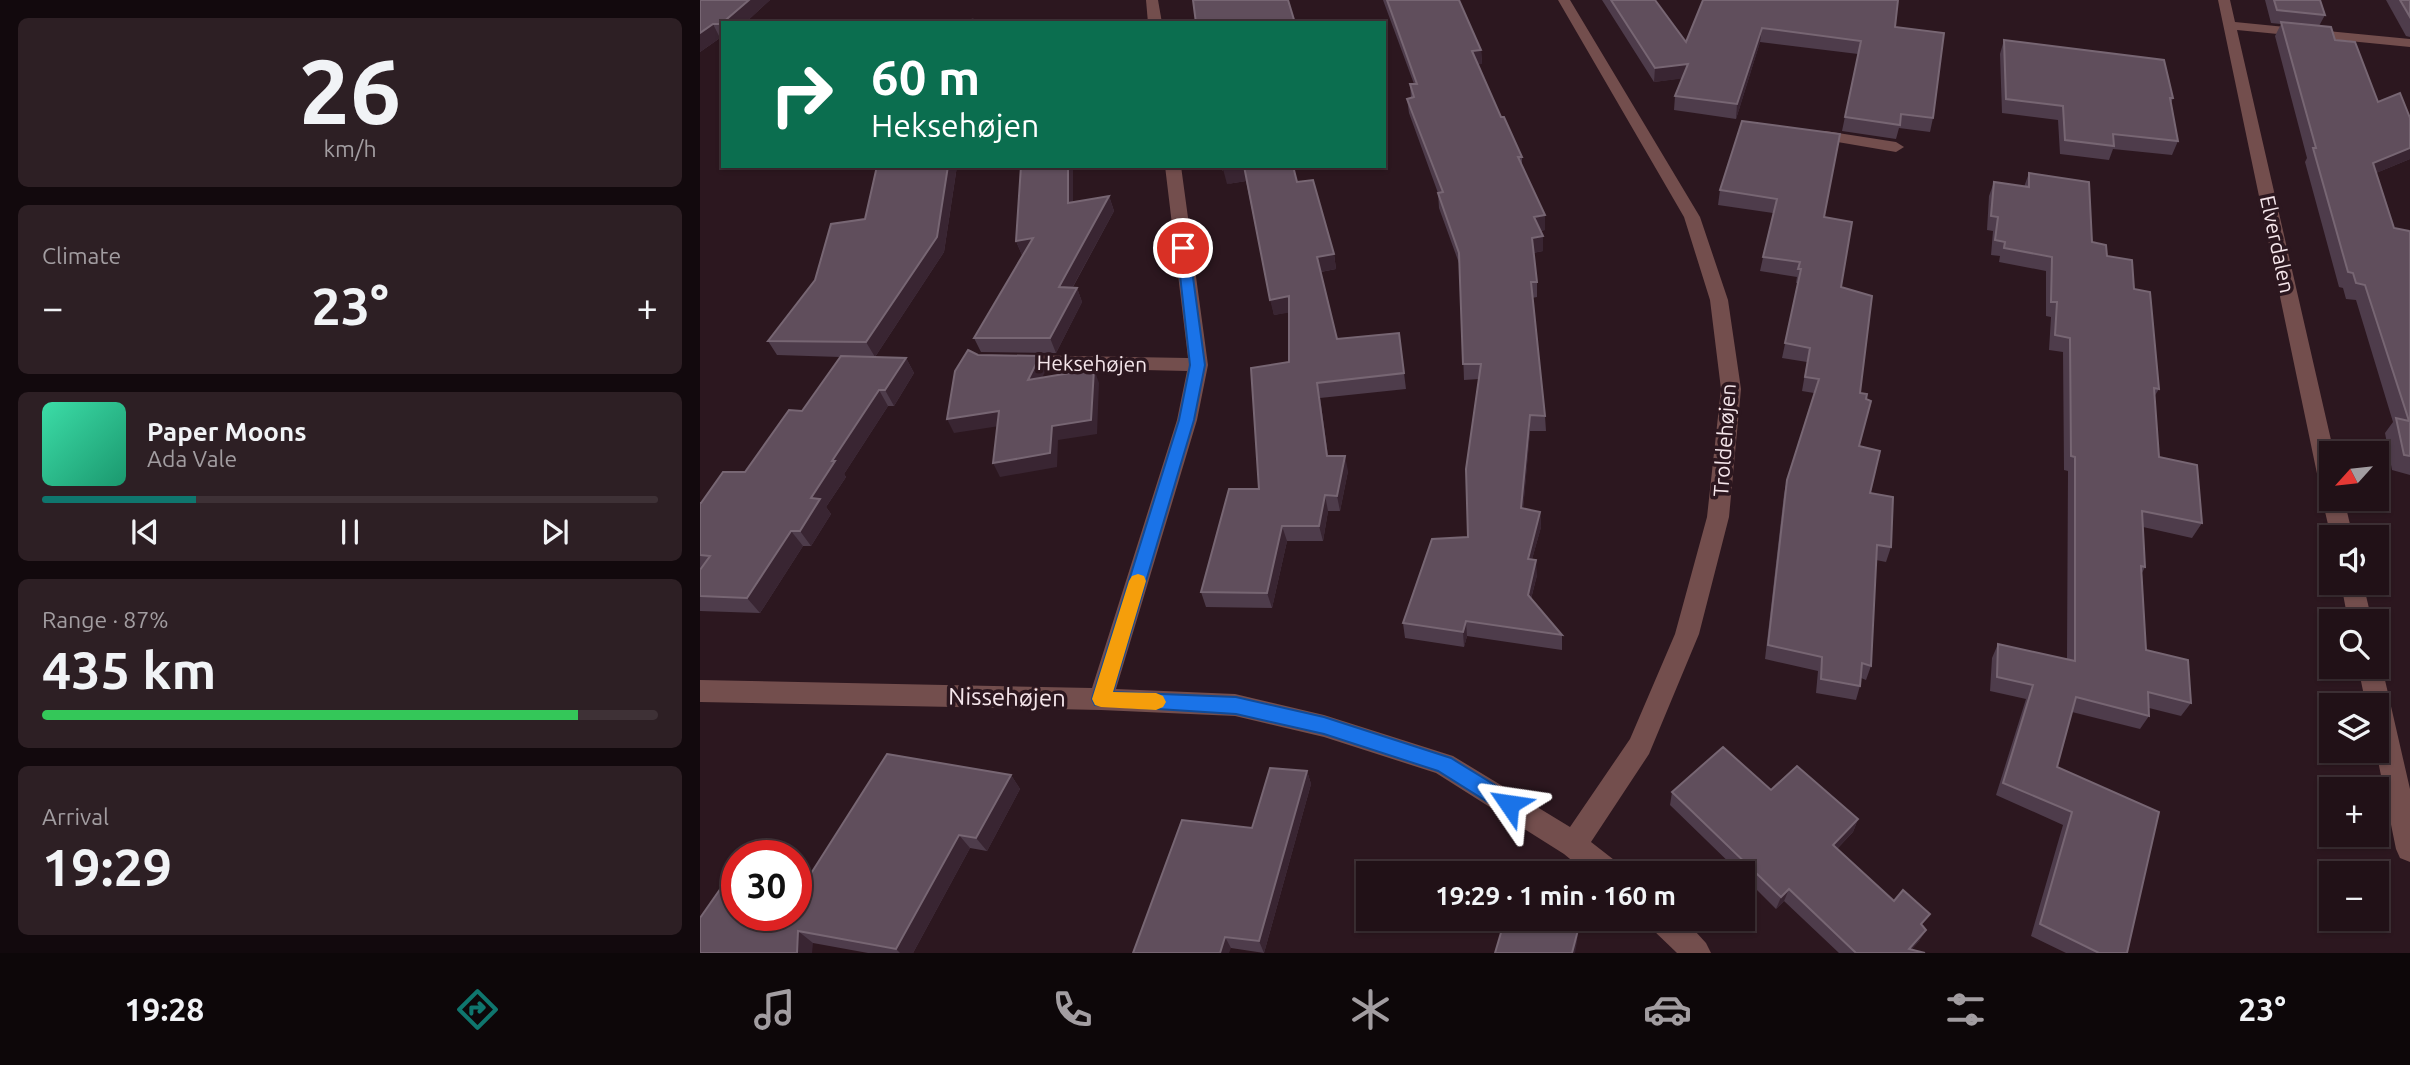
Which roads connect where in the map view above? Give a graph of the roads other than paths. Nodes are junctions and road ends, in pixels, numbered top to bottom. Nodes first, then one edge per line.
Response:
1 (1153, 0) edge
2 (1564, 0) edge
3 (2224, 0) edge
4 (1155, 21) edge
5 (2230, 25) junction
6 (2410, 43) edge
7 (1825, 136) edge
8 (1896, 147) dead end
9 (1173, 168) edge
10 (999, 360) edge
11 (1198, 365) junction
12 (2321, 441) edge
13 (2373, 679) edge
14 (700, 691) edge
15 (1101, 699) junction
16 (1574, 845) junction
17 (2410, 849) edge
18 (1593, 861) edge
19 (1676, 931) edge
20 (1696, 953) edge

1 - 4 street
2 - 16 street, Troldehøjen
3 - 5 street, Elverdalen
5 - 6 street
5 - 12 street, Elverdalen
7 - 8 street
9 - 11 street
10 - 11 street, Heksehøjen
11 - 15 street
13 - 17 street
14 - 15 street, Nissehøjen
15 - 16 street, Nissehøjen
16 - 18 street, Nissehøjen
19 - 20 street

